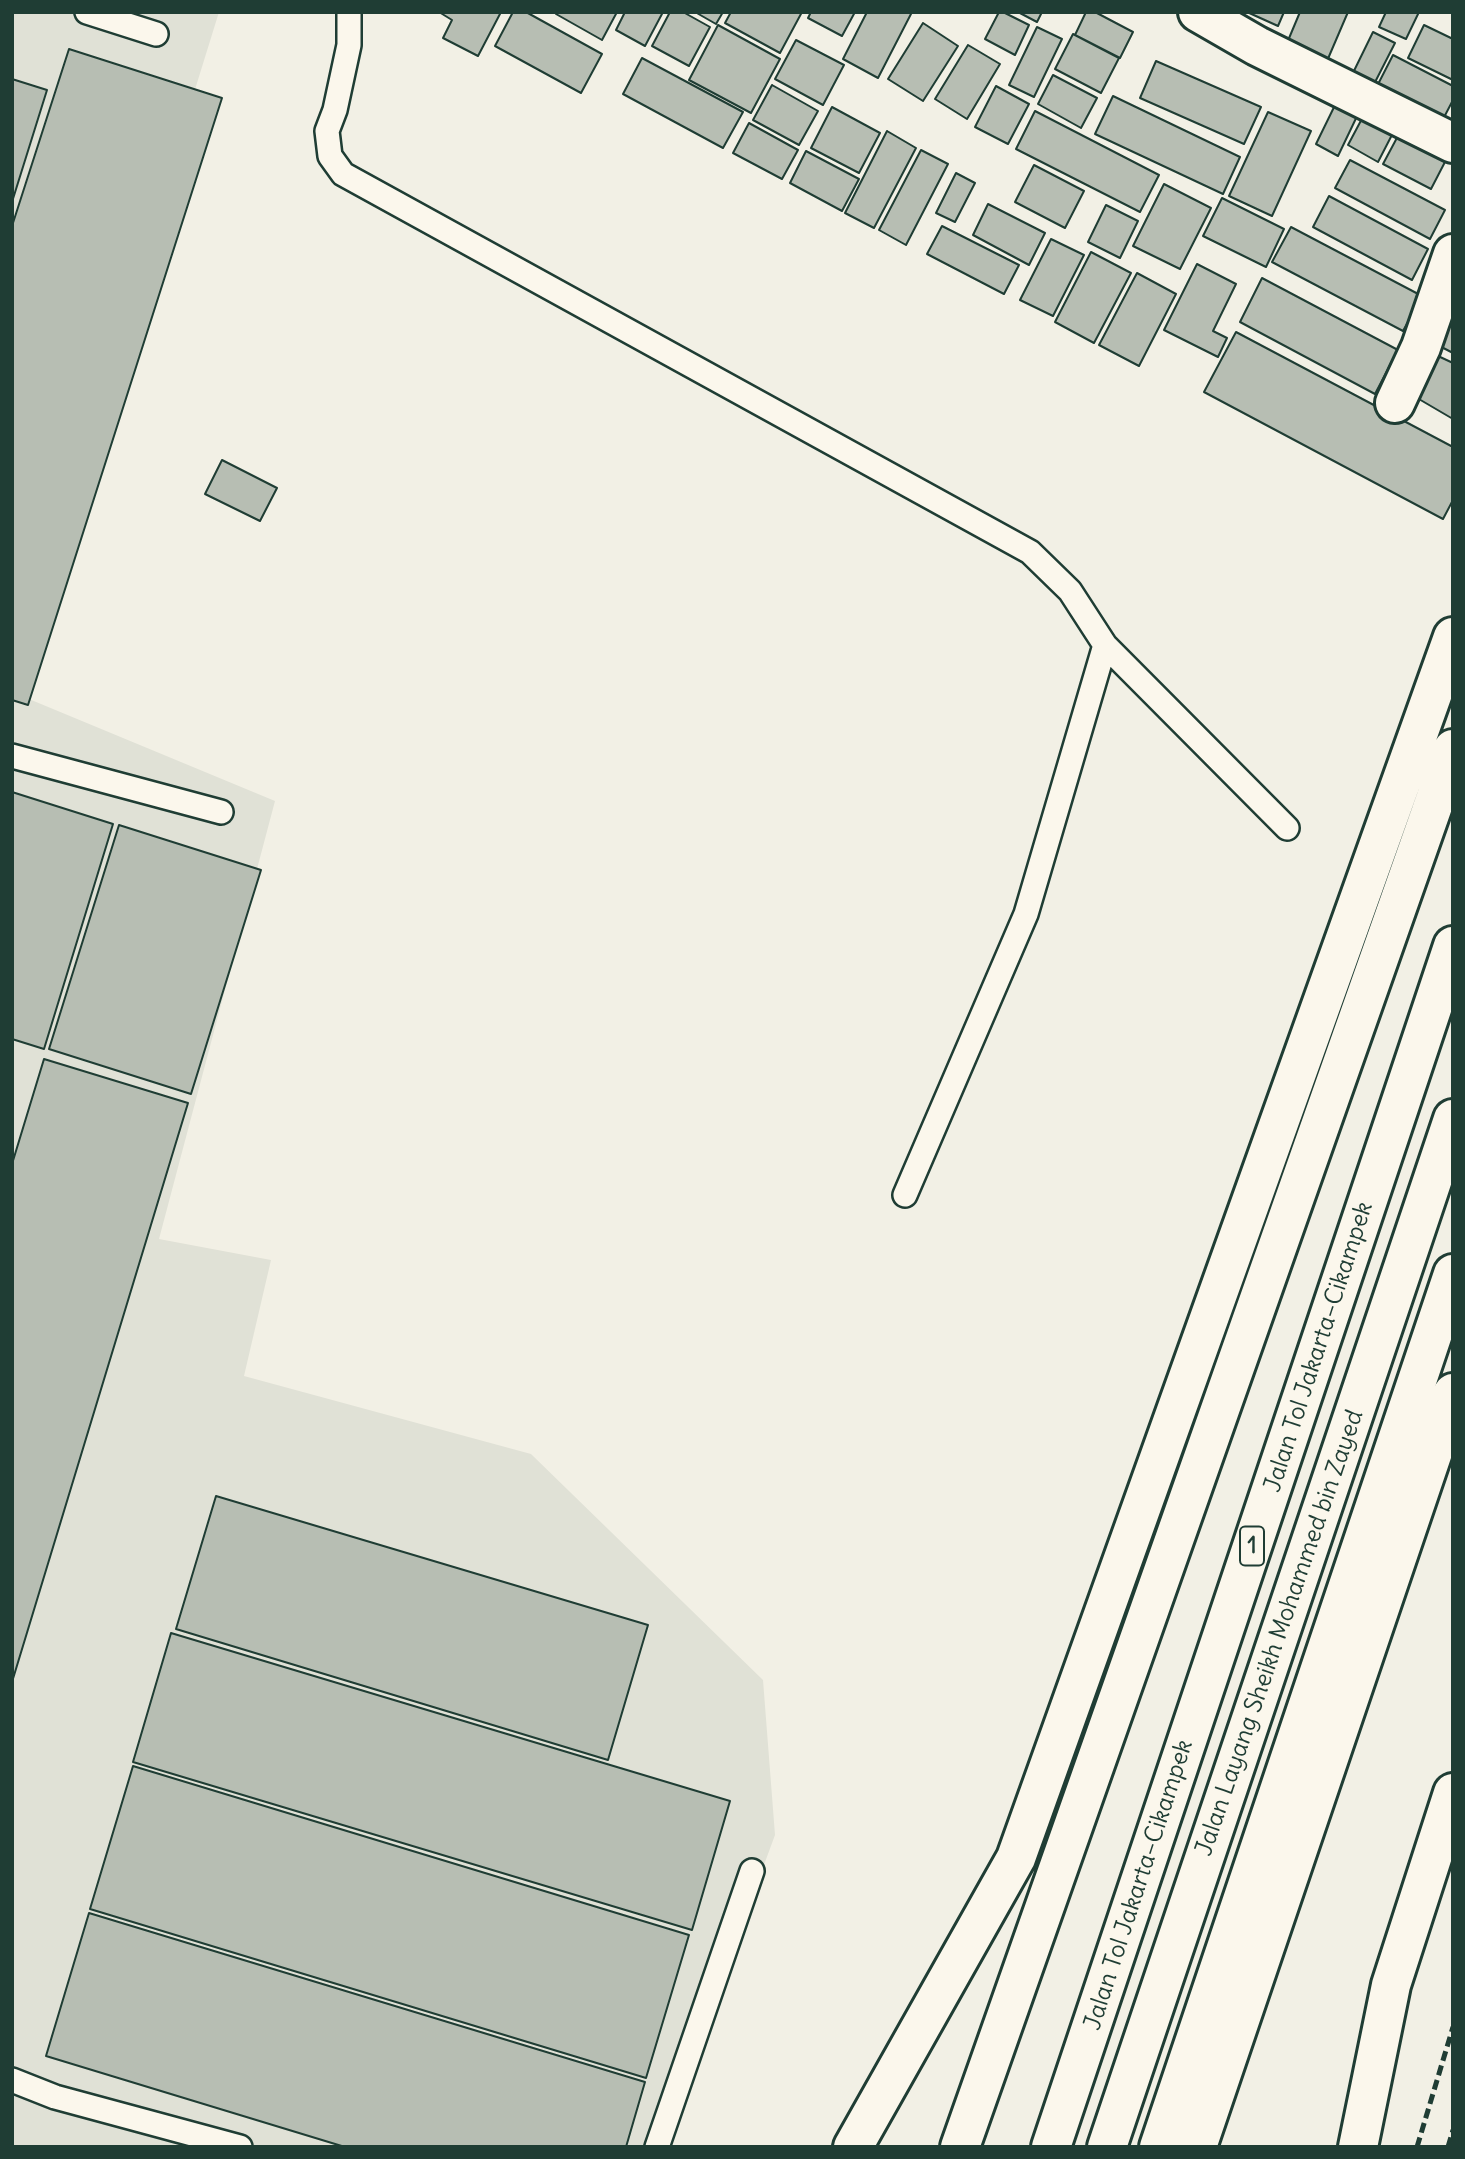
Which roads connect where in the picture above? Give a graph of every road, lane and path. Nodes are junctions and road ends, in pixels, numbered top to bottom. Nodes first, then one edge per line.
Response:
1 (87, 12) edge
2 (349, 12) edge
3 (1198, 12) edge
4 (156, 34) dead end
5 (1453, 143) edge
6 (1453, 254) edge
7 (1395, 403) dead end
8 (1453, 637) edge
9 (1105, 645) junction
10 (1453, 749) edge
11 (12, 756) edge
12 (221, 812) dead end
13 (1287, 828) dead end
14 (1453, 946) edge
15 (1453, 1119) edge
16 (905, 1195) dead end
17 (1453, 1274) edge
18 (1453, 1393) edge
19 (1453, 1793) edge
20 (752, 1871) dead end
21 (12, 2080) edge
22 (240, 2147) edge
23 (657, 2147) edge
24 (853, 2147) edge
25 (960, 2147) edge
26 (1051, 2147) edge
27 (1108, 2147) edge
28 (1159, 2147) edge
29 (1197, 2147) edge
30 (1358, 2147) edge

1 - 4 lane
2 - 9 lane
3 - 5 main road
6 - 7 main road
8 - 24 main road
9 - 13 lane
9 - 16 lane
10 - 25 main road
11 - 12 lane
14 - 26 main road, Jalan Tol Jakarta–Cikampek / 1
15 - 27 main road, Jalan Layang Sheikh Mohammed bin Zayed / 1
17 - 28 main road, Jalan Layang Sheikh Mohammed bin Zayed
18 - 29 main road
19 - 30 main road
20 - 23 lane
21 - 22 lane

